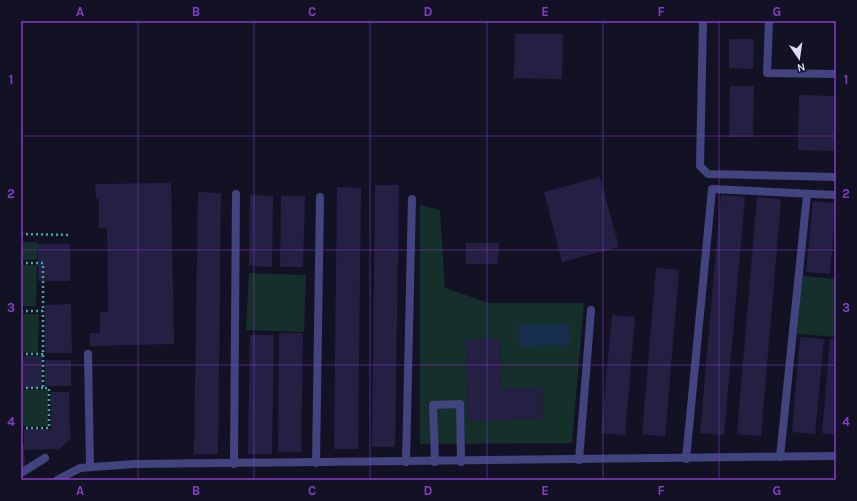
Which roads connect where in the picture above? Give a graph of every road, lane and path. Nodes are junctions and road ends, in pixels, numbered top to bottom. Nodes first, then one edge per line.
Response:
1 (703, 21) edge
2 (769, 21) edge
3 (836, 74) edge
4 (836, 177) edge
5 (236, 194) dead end
6 (807, 195) junction
7 (836, 195) edge
8 (320, 197) dead end
9 (412, 200) dead end
10 (21, 234) edge
11 (70, 235) dead end
12 (21, 263) edge
13 (591, 310) dead end
14 (21, 311) edge
15 (43, 311) junction
16 (21, 354) edge
17 (43, 354) junction
18 (88, 354) dead end
19 (21, 388) edge
20 (43, 388) junction
21 (21, 428) edge
22 (836, 456) edge
23 (780, 457) junction
24 (45, 458) dead end
25 (686, 459) junction
26 (579, 460) junction
27 (406, 462) junction
28 (435, 462) junction
29 (461, 462) junction
30 (316, 463) junction
31 (234, 464) junction
32 (90, 467) junction
33 (21, 473) edge
34 (57, 480) edge

1 - 4 street
2 - 3 street
5 - 31 street
6 - 7 street
6 - 23 street
6 - 25 street
8 - 30 street
9 - 27 street
10 - 11 path
12 - 15 path
13 - 26 street
14 - 15 path
15 - 17 path
16 - 17 path
17 - 20 path
18 - 32 street
19 - 20 path
20 - 21 path
22 - 23 street
23 - 25 street
24 - 33 street
25 - 26 street
26 - 29 street
27 - 28 street
27 - 30 street
28 - 29 street
28 - 29 street
30 - 31 street
31 - 32 street
32 - 34 street

